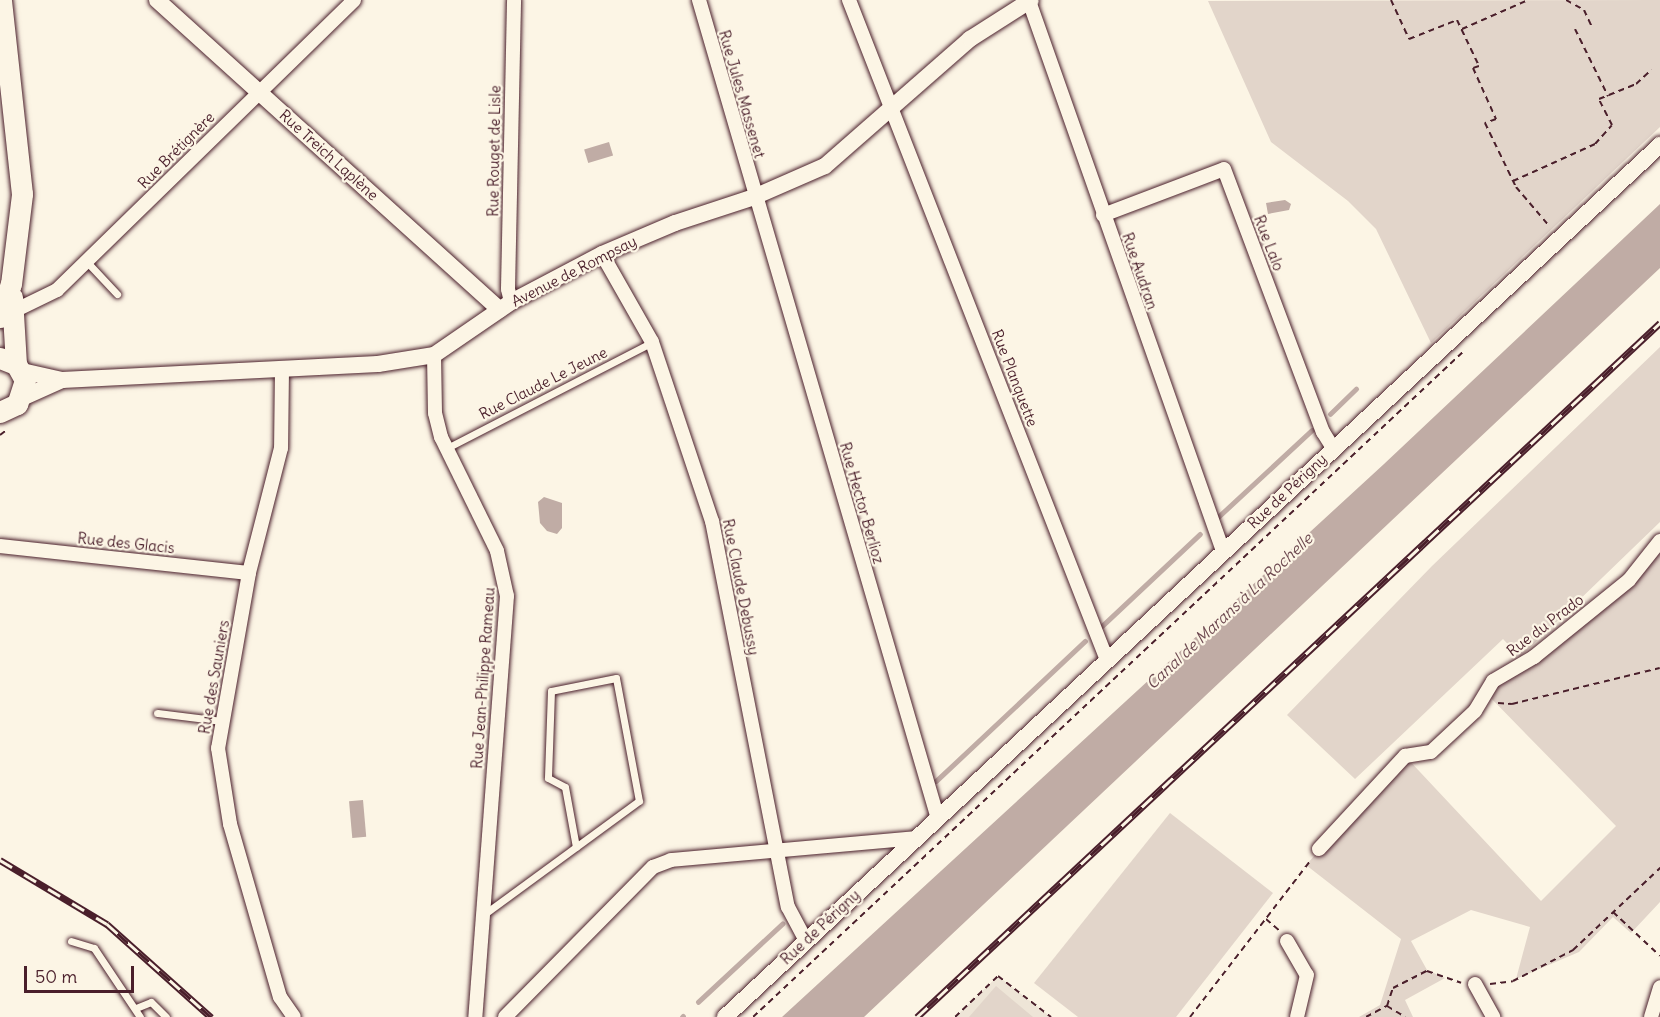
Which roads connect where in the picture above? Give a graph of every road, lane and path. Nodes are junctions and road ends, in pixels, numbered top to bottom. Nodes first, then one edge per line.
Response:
1 (157, 0) edge
2 (354, 0) edge
3 (514, 0) edge
4 (699, 0) edge
5 (849, 0) edge
6 (1391, 0) edge
7 (1528, 0) edge
8 (1566, 0) edge
9 (2, 2) edge
10 (1025, 2) edge
11 (1591, 26) dead end
12 (1462, 29) junction
13 (1575, 29) dead end
14 (1651, 70) dead end
15 (258, 92) junction
16 (1608, 96) junction
17 (893, 108) junction
18 (1660, 145) edge
19 (1513, 181) junction
20 (754, 197) junction
21 (1103, 215) junction
22 (1558, 240) junction
23 (602, 254) junction
24 (87, 262) junction
25 (117, 294) dead end
26 (506, 306) junction
27 (7, 314) edge
28 (652, 342) junction
29 (1465, 350) dead end
30 (434, 355) junction
31 (13, 364) edge
32 (282, 370) junction
33 (62, 381) junction
34 (22, 398) junction
35 (1, 414) edge
36 (447, 448) junction
37 (1333, 448) junction
38 (1660, 541) edge
39 (0, 546) edge
40 (1223, 551) junction
41 (249, 573) junction
42 (1107, 660) junction
43 (1660, 668) edge
44 (1475, 711) junction
45 (157, 713) dead end
46 (221, 720) junction
47 (938, 819) junction
48 (916, 838) junction
49 (576, 847) junction
50 (776, 849) junction
51 (1319, 849) joint
52 (1660, 868) edge
53 (1612, 912) junction
54 (483, 915) junction
55 (71, 941) dead end
56 (806, 941) junction
57 (1287, 941) dead end
58 (1660, 956) edge
59 (1474, 984) junction
60 (1660, 987) edge
61 (1387, 1006) junction
62 (136, 1008) junction
63 (140, 1017) edge
64 (166, 1017) edge
65 (294, 1017) edge
66 (475, 1017) edge
67 (505, 1017) edge
68 (725, 1017) edge
69 (753, 1017) edge
70 (955, 1017) edge
71 (1051, 1017) edge
72 (1190, 1017) edge
73 (1297, 1017) edge
74 (1366, 1017) edge
75 (1405, 1017) edge
76 (1493, 1017) edge
77 (1651, 1017) edge

1 - 15 street, Rue Treich Laplène
2 - 15 street, Rue Brétignère
3 - 26 street, Rue Rouget de Lisle
4 - 20 street, Rue Jules Massenet
5 - 17 street, Rue Planquette
6 - 12 path
7 - 12 path
8 - 11 path
9 - 27 main road
10 - 17 street, Avenue de Rompsay
10 - 21 street, Rue Audran
12 - 19 path
13 - 16 path
14 - 16 path
15 - 24 street, Rue Brétignère
15 - 26 street, Rue Treich Laplène
16 - 19 path
17 - 20 street, Avenue de Rompsay
17 - 42 street, Rue Planquette
18 - 22 street, Rue de Périgny
19 - 22 path
20 - 23 street, Avenue de Rompsay
20 - 47 street, Rue Hector Berlioz
21 - 37 street, Rue Lalo
21 - 40 street, Rue Audran
22 - 37 street, Rue de Périgny
23 - 26 street, Avenue de Rompsay
23 - 28 street, Rue Claude Debussy
24 - 25 lane
24 - 27 street, Rue Brétignère
26 - 30 street, Avenue de Rompsay
27 - 31 main road
28 - 36 lane, Rue Claude Le Jeune
28 - 50 street, Rue Claude Debussy
29 - 69 path
30 - 32 street, Avenue de Rompsay
30 - 36 street, Rue Jean-Philippe Rameau
31 - 33 street, Avenue de Rompsay
31 - 34 main road
32 - 33 street, Avenue de Rompsay
32 - 41 street, Rue des Sauniers
33 - 34 street, Avenue de Rompsay
34 - 35 main road
36 - 54 street, Rue Jean-Philippe Rameau
37 - 40 street, Rue de Périgny
38 - 44 street, Rue du Prado
39 - 41 street, Rue des Glacis
40 - 42 street, Rue de Périgny
41 - 46 street, Rue des Sauniers
42 - 47 street, Rue de Périgny
43 - 44 path
44 - 51 street, Rue du Prado
45 - 46 lane
46 - 65 street, Rue des Sauniers
47 - 48 street, Rue de Périgny
48 - 50 street
48 - 56 street, Rue de Périgny
49 - 49 lane
49 - 54 lane
50 - 56 street, Rue Claude Debussy
50 - 67 street
51 - 72 path
52 - 53 path
53 - 58 path
53 - 59 path
54 - 66 street, Rue Jean-Philippe Rameau
55 - 62 lane
56 - 68 street, Rue de Périgny
57 - 73 street
59 - 61 path
59 - 76 street
60 - 77 street
61 - 74 path
61 - 75 path
62 - 63 lane
62 - 64 lane
70 - 71 path

